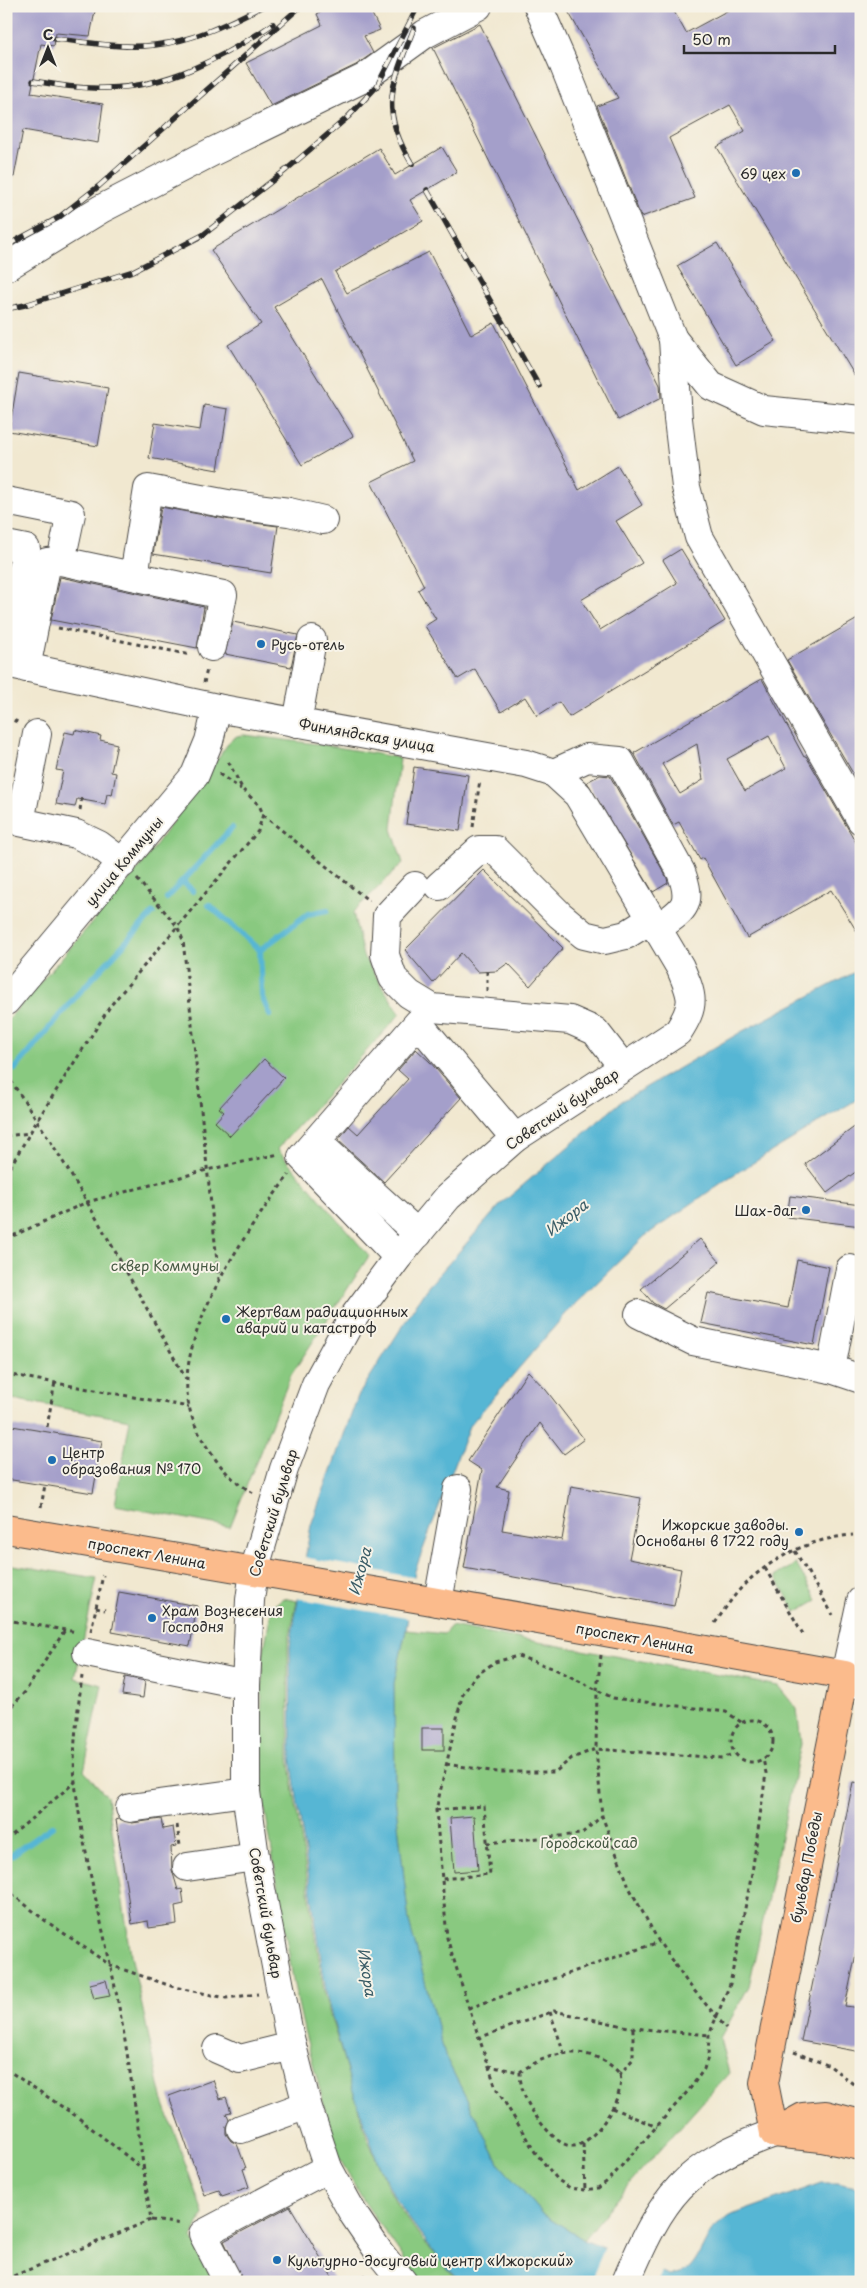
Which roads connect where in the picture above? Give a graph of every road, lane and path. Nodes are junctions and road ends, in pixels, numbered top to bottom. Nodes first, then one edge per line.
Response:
1 (478, 6) edge
2 (538, 6) edge
3 (6, 267) edge
4 (673, 339) junction
5 (861, 420) edge
6 (6, 501) edge
7 (323, 520) dead end
8 (6, 545) edge
9 (61, 561) junction
10 (134, 576) junction
11 (35, 624) junction
12 (312, 640) dead end
13 (6, 649) edge
14 (206, 657) junction
15 (16, 666) edge
16 (210, 697) junction
17 (297, 723) junction
18 (38, 734) dead end
19 (484, 757) junction
20 (226, 758) dead end
21 (554, 773) junction
22 (263, 814) junction
23 (861, 820) edge
24 (473, 827) dead end
25 (123, 863) junction
26 (355, 889) dead end
27 (653, 925) junction
28 (178, 926) junction
29 (487, 971) dead end
30 (487, 990) dead end
31 (6, 1001) edge
32 (622, 1067) junction
33 (6, 1074) edge
34 (38, 1119) junction
35 (30, 1133) junction
36 (6, 1136) edge
37 (515, 1138) junction
38 (309, 1149) junction
39 (207, 1170) junction
40 (6, 1174) edge
41 (87, 1202) junction
42 (418, 1234) junction
43 (6, 1239) edge
44 (398, 1257) junction
45 (850, 1268) dead end
46 (220, 1281) junction
47 (639, 1314) dead end
48 (831, 1369) junction
49 (6, 1374) edge
50 (186, 1379) junction
51 (861, 1380) edge
52 (55, 1382) junction
53 (189, 1406) junction
54 (47, 1427) dead end
55 (45, 1485) dead end
56 (458, 1489) dead end
57 (257, 1496) dead end
58 (41, 1508) dead end
59 (6, 1529) edge
60 (853, 1536) dead end
61 (795, 1551) junction
62 (765, 1568) junction
63 (254, 1571) junction
64 (103, 1575) dead end
65 (432, 1601) junction
66 (861, 1601) edge
67 (96, 1608) junction
68 (105, 1610) dead end
69 (833, 1615) dead end
70 (6, 1620) edge
71 (715, 1623) dead end
72 (65, 1630) junction
73 (803, 1634) dead end
74 (602, 1647) dead end
75 (87, 1653) joint
76 (853, 1680) edge
77 (246, 1685) junction
78 (597, 1690) junction
79 (6, 1712) edge
80 (741, 1722) junction
81 (596, 1749) junction
82 (734, 1754) junction
83 (763, 1759) junction
84 (446, 1764) junction
85 (75, 1781) junction
86 (246, 1792) junction
87 (173, 1802) junction
88 (130, 1808) dead end
89 (436, 1810) junction
90 (602, 1816) junction
91 (6, 1840) edge
92 (487, 1842) junction
93 (255, 1857) junction
94 (184, 1858) joint
95 (442, 1879) junction
96 (8, 1890) edge
97 (6, 1933) edge
98 (659, 1942) junction
99 (110, 1965) junction
100 (259, 1994) dead end
101 (469, 2008) junction
102 (550, 2012) junction
103 (716, 2017) junction
104 (633, 2028) junction
105 (726, 2028) dead end
106 (709, 2034) junction
107 (478, 2038) junction
108 (292, 2046) junction
109 (217, 2049) dead end
110 (794, 2051) dead end
111 (564, 2053) junction
112 (488, 2066) junction
113 (6, 2069) edge
114 (520, 2072) junction
115 (620, 2075) junction
116 (861, 2090) edge
117 (307, 2105) junction
118 (612, 2108) junction
119 (861, 2124) edge
120 (657, 2127) junction
121 (242, 2129) dead end
122 (774, 2133) junction
123 (582, 2144) junction
124 (861, 2146) edge
125 (328, 2168) junction
126 (143, 2169) junction
127 (585, 2190) junction
128 (150, 2220) junction
129 (203, 2234) junction
130 (6, 2268) edge
131 (8, 2278) edge
132 (228, 2282) edge
133 (403, 2282) edge
134 (626, 2282) edge

1 - 3 street
2 - 4 street
4 - 5 street
4 - 23 street
6 - 9 street
7 - 10 street
8 - 13 street
9 - 10 street
9 - 11 street
10 - 14 street
11 - 14 path
11 - 15 street
12 - 17 street
14 - 16 path
15 - 16 street, Финляндская улица
16 - 17 street, Финляндская улица
16 - 25 street, улица Коммуны
17 - 19 street, Финляндская улица
18 - 25 street
19 - 21 street, Финляндская улица
19 - 24 path
20 - 22 path
21 - 27 street, Финляндская улица
21 - 27 street
22 - 26 path
22 - 28 path
25 - 28 path
25 - 31 street, улица Коммуны
27 - 32 street, Советский бульвар
27 - 32 street
28 - 34 path
28 - 39 path
29 - 30 path
32 - 37 street, Советский бульвар
33 - 34 path
34 - 35 path
34 - 41 path
35 - 36 path
35 - 40 path
37 - 38 street
37 - 42 street, Советский бульвар
38 - 39 path
38 - 42 street
38 - 44 street
38 - 46 path
39 - 41 path
39 - 46 path
41 - 43 path
41 - 50 path
42 - 44 street, Советский бульвар
44 - 63 street, Советский бульвар
45 - 48 street
46 - 50 path
47 - 48 street
48 - 51 street
49 - 52 path
50 - 53 path
52 - 53 path
52 - 54 path
53 - 57 path
55 - 58 path
56 - 65 street
59 - 63 main road, проспект Ленина
60 - 61 path
61 - 62 path
61 - 69 path
62 - 71 path
62 - 73 path
63 - 65 main road, проспект Ленина
63 - 77 street, Советский бульвар
64 - 67 path
65 - 76 main road, проспект Ленина
66 - 76 street, бульвар Победы
67 - 68 path
67 - 72 path
70 - 72 path
72 - 79 path
74 - 78 path
75 - 77 street
75 - 85 path
76 - 122 main road, бульвар Победы
77 - 86 street, Советский бульвар
78 - 80 path
78 - 81 path
78 - 84 path
80 - 82 path
80 - 83 path
81 - 82 path
81 - 84 path
81 - 90 path
82 - 83 path
83 - 103 path
84 - 89 path
85 - 91 path
85 - 99 path
86 - 87 street
86 - 93 street, Советский бульвар
87 - 88 street
87 - 94 path
89 - 92 path
89 - 95 path
90 - 92 path
90 - 98 path
92 - 95 path
93 - 94 street
93 - 108 street, Советский бульвар
95 - 101 path
96 - 97 path
96 - 99 path
98 - 101 path
98 - 103 path
99 - 100 path
99 - 126 path
101 - 107 path
102 - 104 path
102 - 107 path
102 - 111 path
103 - 105 path
103 - 106 path
104 - 106 path
104 - 115 path
106 - 120 path
107 - 112 path
108 - 109 street
108 - 117 street, Советский бульвар
110 - 116 path
111 - 114 path
111 - 115 path
112 - 114 path
112 - 127 path
113 - 126 path
114 - 123 path
115 - 118 path
117 - 121 street
117 - 125 street, Советский бульвар
118 - 120 path
118 - 123 path
119 - 122 main road
120 - 127 path
122 - 124 main road
122 - 134 street
123 - 127 path
125 - 129 street
125 - 133 street, Советский бульвар
126 - 128 path
128 - 129 path
128 - 131 path
129 - 132 street
130 - 131 path

